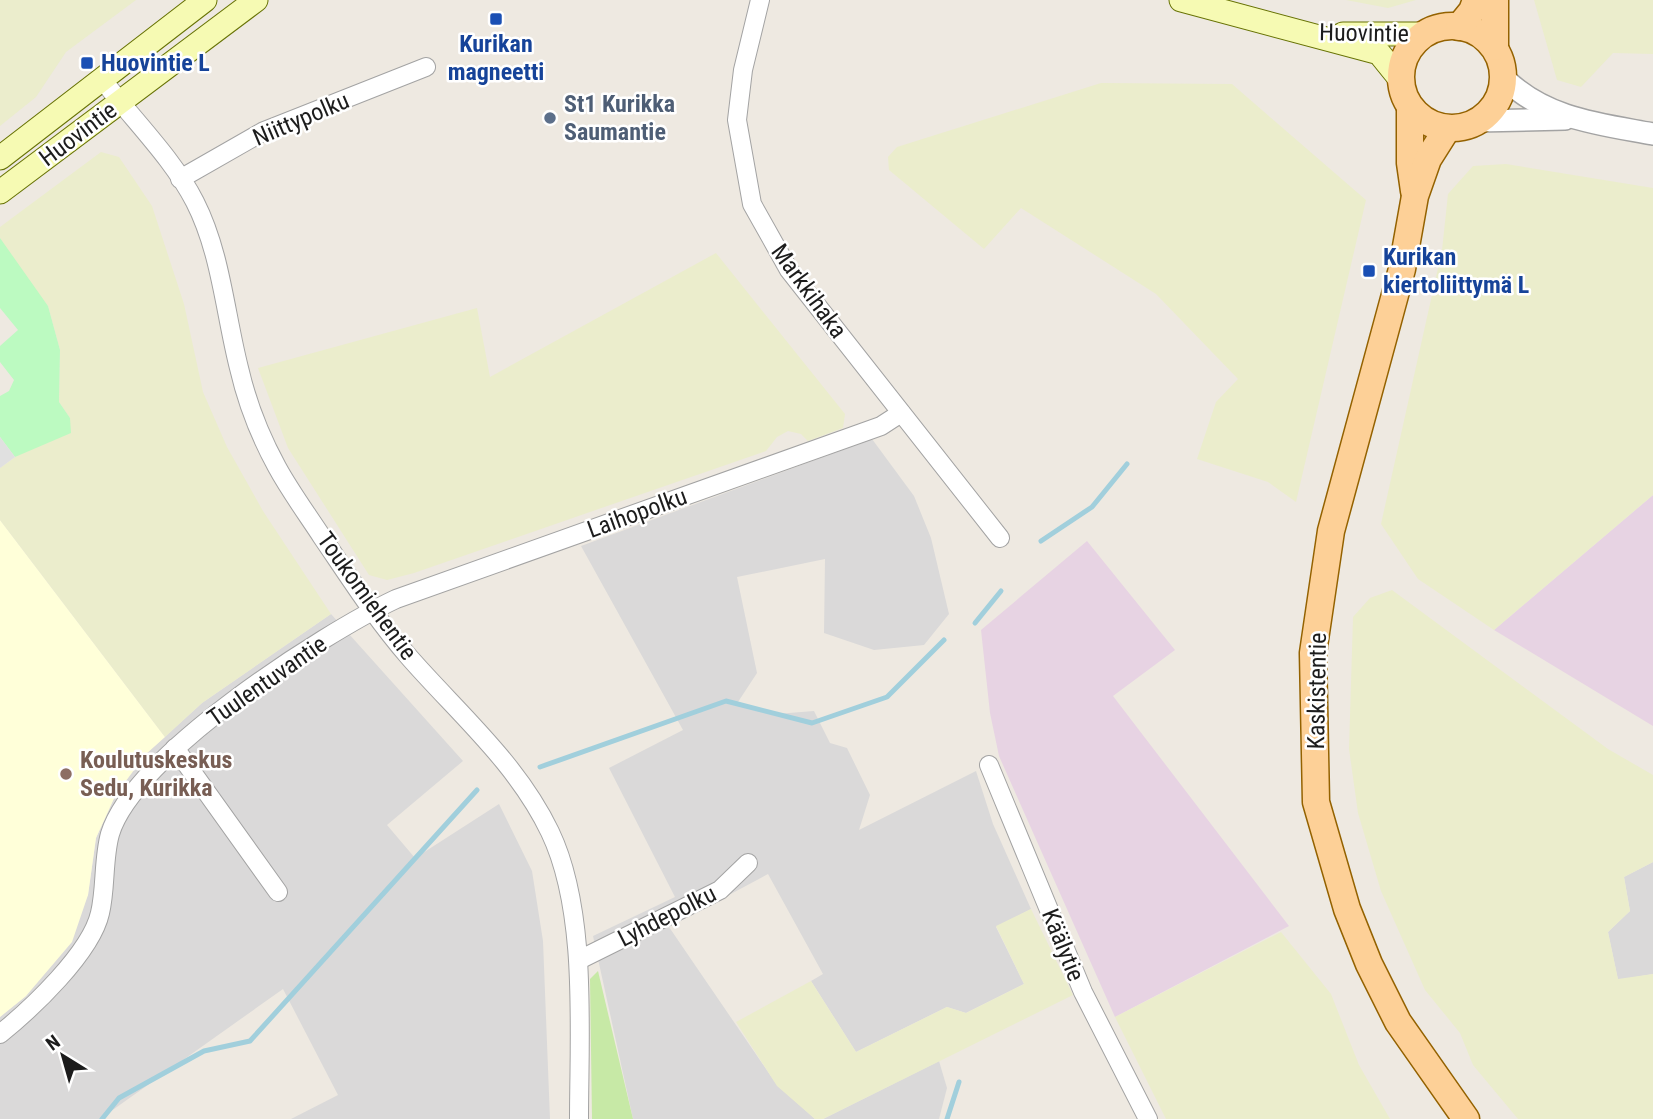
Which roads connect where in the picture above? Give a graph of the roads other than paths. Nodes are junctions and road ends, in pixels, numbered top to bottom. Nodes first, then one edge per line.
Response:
1 (205, 0) edge
2 (256, 0) edge
3 (760, 0) edge
4 (1181, 0) edge
5 (1476, 0) edge
6 (1495, 0) edge
7 (1460, 27) junction
8 (1302, 31) junction
9 (1426, 34) junction
10 (1495, 47) junction
11 (426, 67) dead end
12 (102, 79) junction
13 (1400, 79) junction
14 (1506, 80) junction
15 (120, 102) junction
16 (1410, 107) junction
17 (1574, 119) junction
18 (1478, 121) junction
19 (1447, 129) junction
20 (1653, 134) edge
21 (0, 158) edge
22 (180, 179) junction
23 (0, 192) edge
24 (1415, 196) junction
25 (901, 412) junction
26 (1000, 538) dead end
27 (372, 611) junction
28 (175, 748) junction
29 (989, 765) dead end
30 (748, 863) dead end
31 (278, 892) dead end
32 (579, 960) junction
33 (0, 1034) edge
34 (579, 1119) edge
35 (1148, 1119) edge
36 (1466, 1119) edge

1 - 12 main road, Huovintie
2 - 15 main road, Huovintie
3 - 25 street, Markkihaka
4 - 8 main road, Huovintie
5 - 7 main road
6 - 10 main road
7 - 9 main road
7 - 10 main road
8 - 9 main road, Huovintie
8 - 13 main road, Huovintie
9 - 13 main road
10 - 14 main road
11 - 22 street, Niittypolku
12 - 15 street, Toukomiehentie
12 - 21 main road, Huovintie
13 - 16 main road
14 - 17 street
14 - 18 main road
15 - 22 street, Toukomiehentie
15 - 23 main road, Huovintie
16 - 19 main road
16 - 24 main road, Kaskistentie
17 - 18 street
17 - 20 street
18 - 19 main road
19 - 24 main road, Kaskistentie
22 - 27 street, Toukomiehentie
24 - 36 main road, Kaskistentie
25 - 26 street, Markkihaka
25 - 27 street, Laihopolku
27 - 28 street, Tuulentuvantie
27 - 32 street, Toukomiehentie
28 - 31 street
28 - 33 street, Tuulentuvantie
29 - 35 street, Käälytie
30 - 32 street, Lyhdepolku
32 - 34 street, Toukomiehentie

